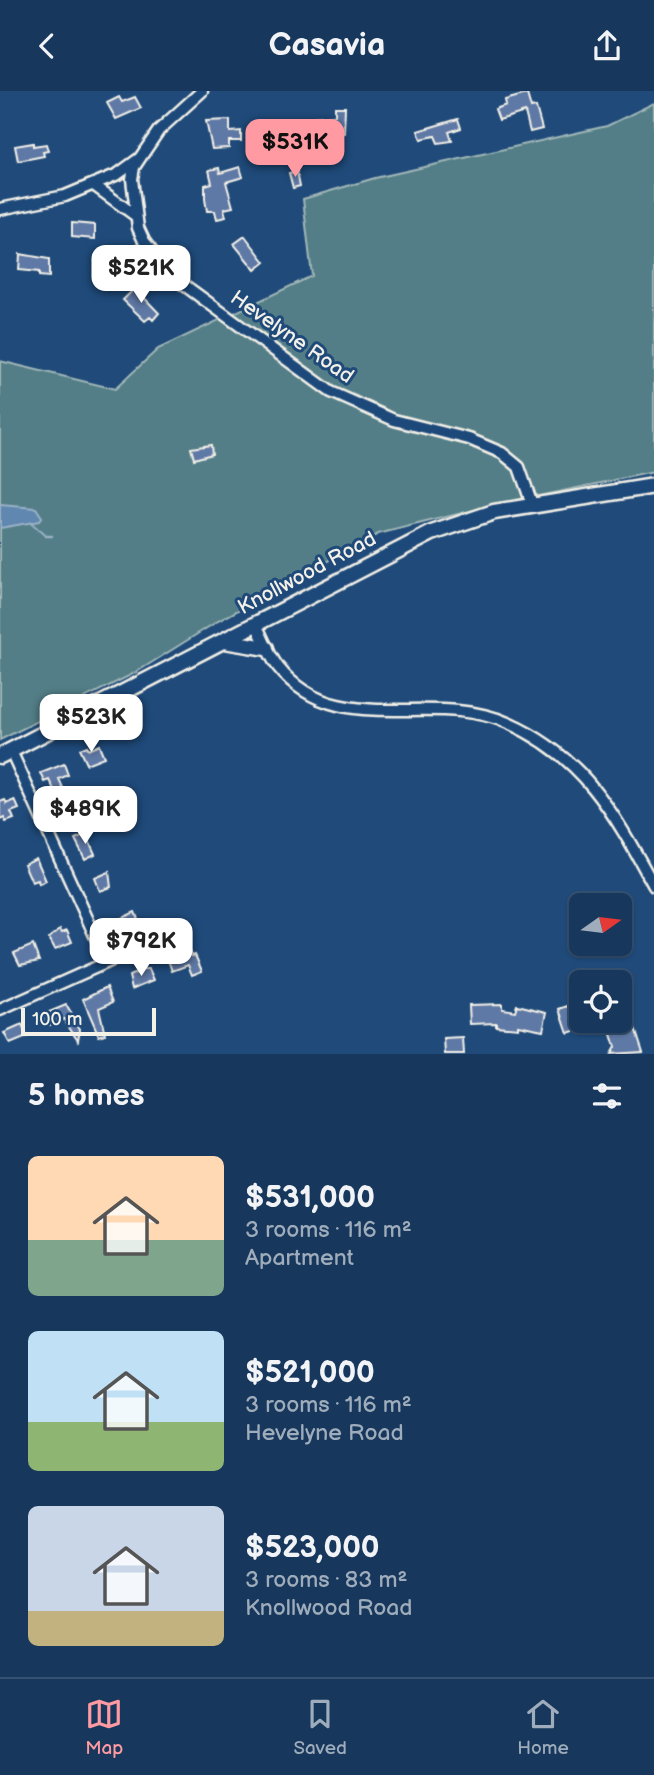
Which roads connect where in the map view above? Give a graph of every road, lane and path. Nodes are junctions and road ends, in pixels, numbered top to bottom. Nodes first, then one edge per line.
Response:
1 (202, 91) edge
2 (140, 158) junction
3 (95, 186) junction
4 (0, 209) edge
5 (136, 216) junction
6 (654, 486) edge
7 (532, 504) junction
8 (256, 624) junction
9 (223, 641) junction
10 (266, 647) junction
11 (6, 754) edge
12 (654, 886) edge
13 (182, 929) dead end
14 (107, 962) junction
15 (0, 1010) edge

1 - 2 street
2 - 3 street
2 - 5 street, Hevelyne Road
3 - 4 street
3 - 5 street
5 - 7 street, Hevelyne Road
6 - 7 main road, Knollwood Road
7 - 8 main road, Knollwood Road
8 - 9 main road, Knollwood Road
8 - 10 street
9 - 10 main road
9 - 11 main road, Knollwood Road
10 - 12 street
11 - 14 street
13 - 14 street
14 - 15 street

